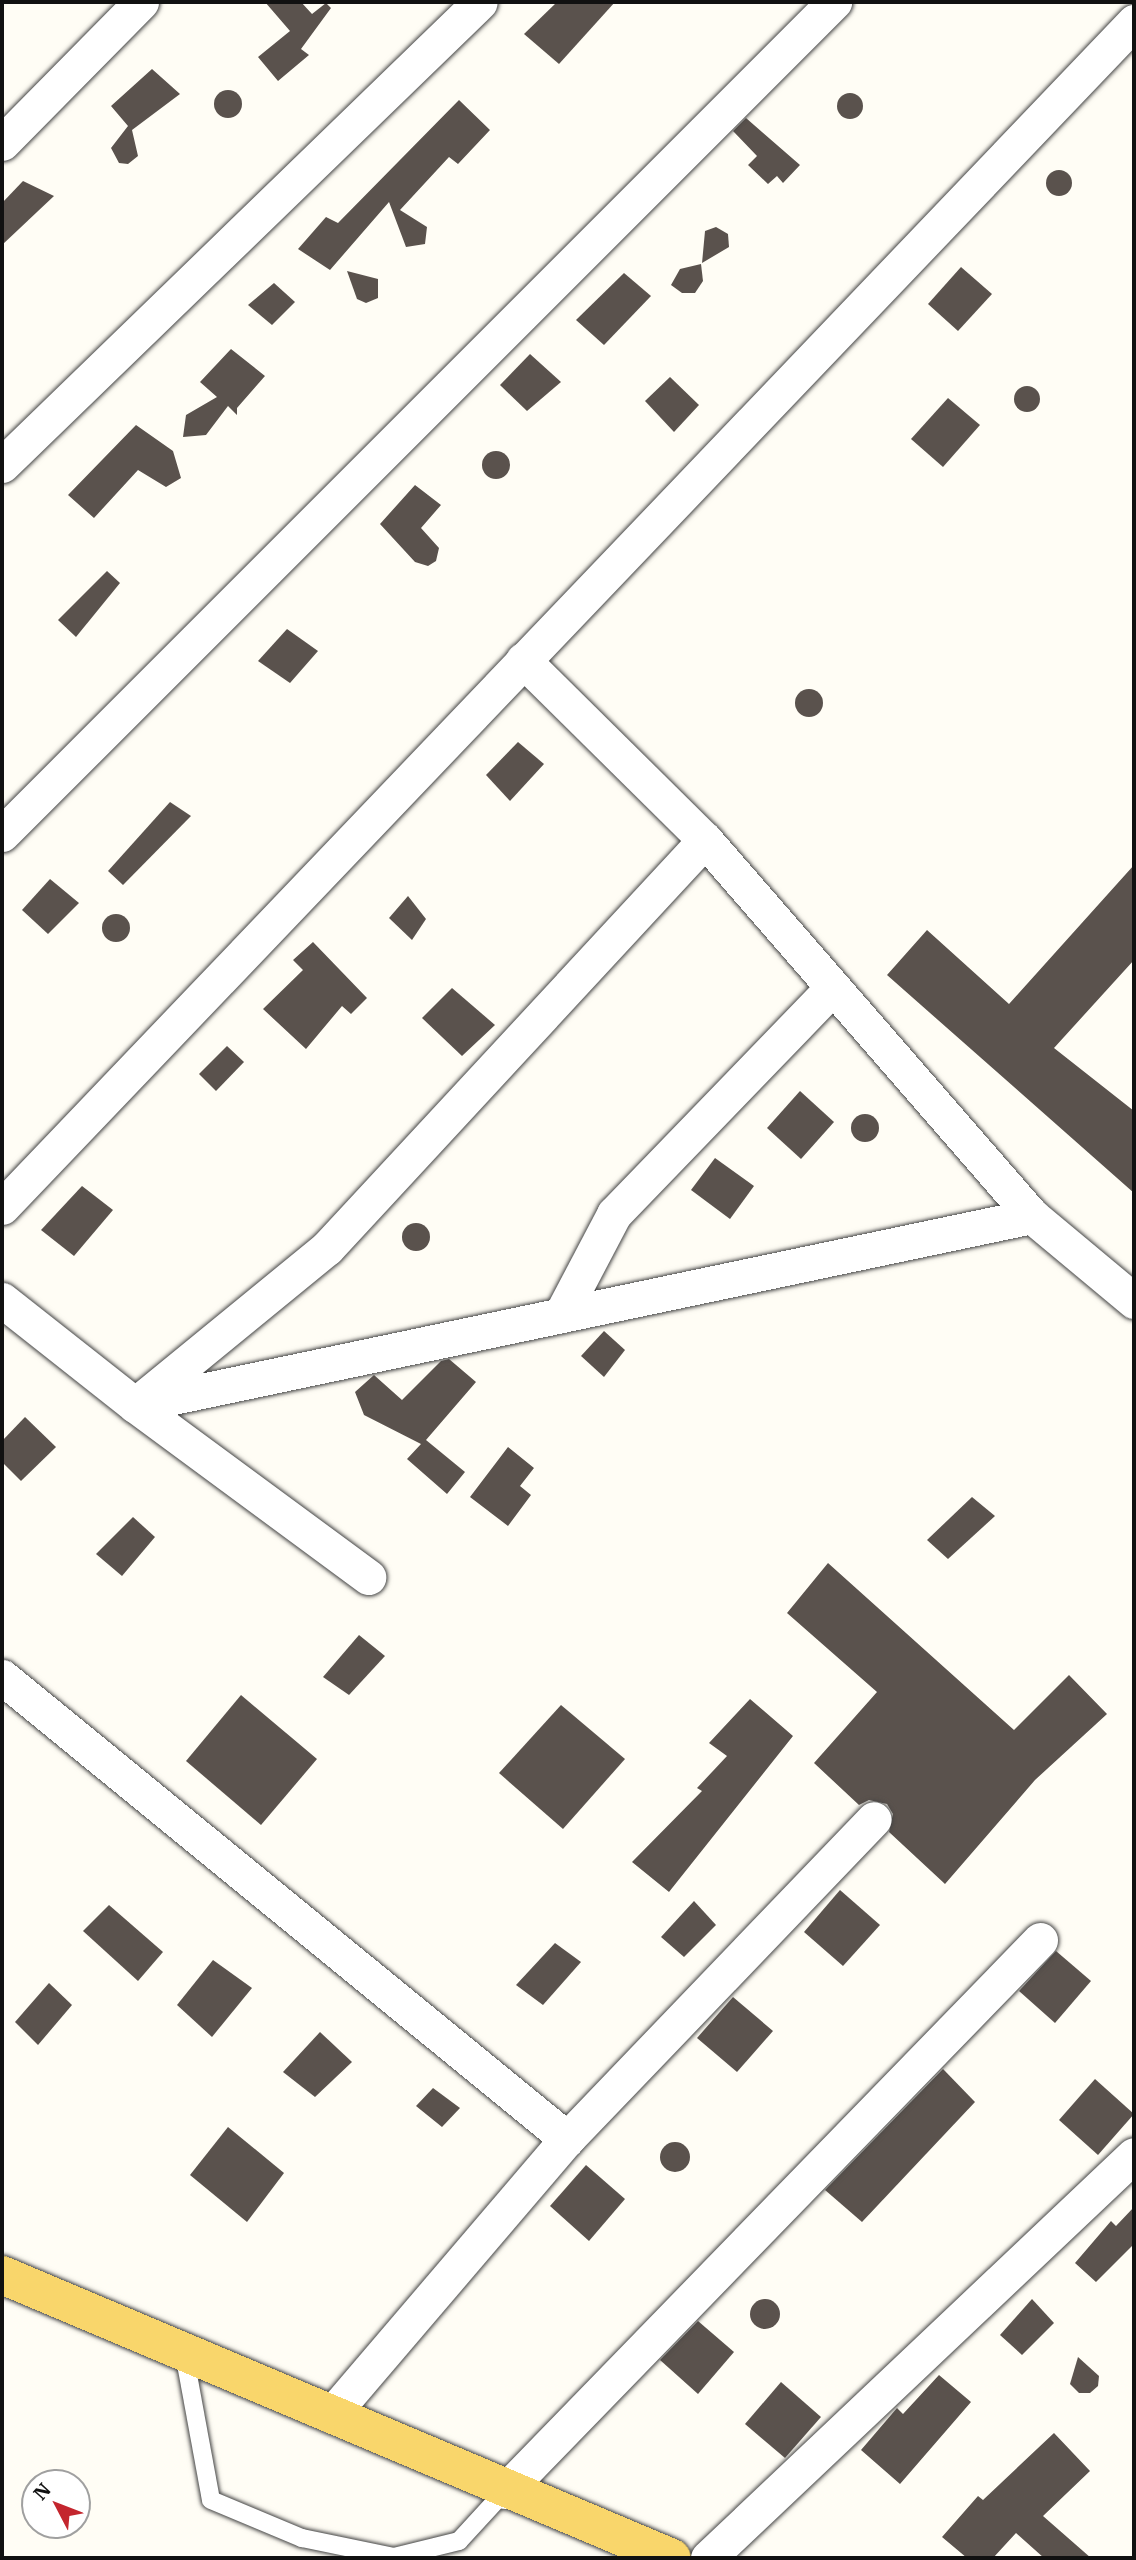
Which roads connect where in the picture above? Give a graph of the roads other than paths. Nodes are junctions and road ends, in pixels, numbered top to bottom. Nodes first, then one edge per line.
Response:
1 (141, 2) edge
2 (480, 2) edge
3 (834, 2) edge
4 (1134, 22) edge
5 (2, 143) edge
6 (2, 465) edge
7 (523, 660) junction
8 (2, 834) edge
9 (705, 840) junction
10 (833, 987) junction
11 (2, 1207) edge
12 (1032, 1216) junction
13 (2, 1300) edge
14 (1134, 1301) edge
15 (561, 1315) junction
16 (135, 1405) junction
17 (368, 1577) dead end
18 (2, 1677) edge
19 (874, 1819) dead end
20 (1040, 1940) dead end
21 (567, 2140) junction
22 (1134, 2155) edge
23 (2, 2275) edge
24 (184, 2353) junction
25 (331, 2415) junction
26 (505, 2491) junction
27 (672, 2558) edge
28 (708, 2558) edge

1 - 5 street
2 - 6 street
3 - 8 street
4 - 7 street
7 - 9 street
7 - 11 street
9 - 10 street
9 - 16 street
10 - 12 street
10 - 15 street
12 - 14 street
12 - 15 street
13 - 16 street
15 - 16 street
16 - 17 street
18 - 21 street
19 - 21 street
20 - 26 street
21 - 25 street
22 - 28 street
23 - 24 main road
24 - 25 main road
24 - 26 lane
25 - 26 main road
26 - 27 main road

